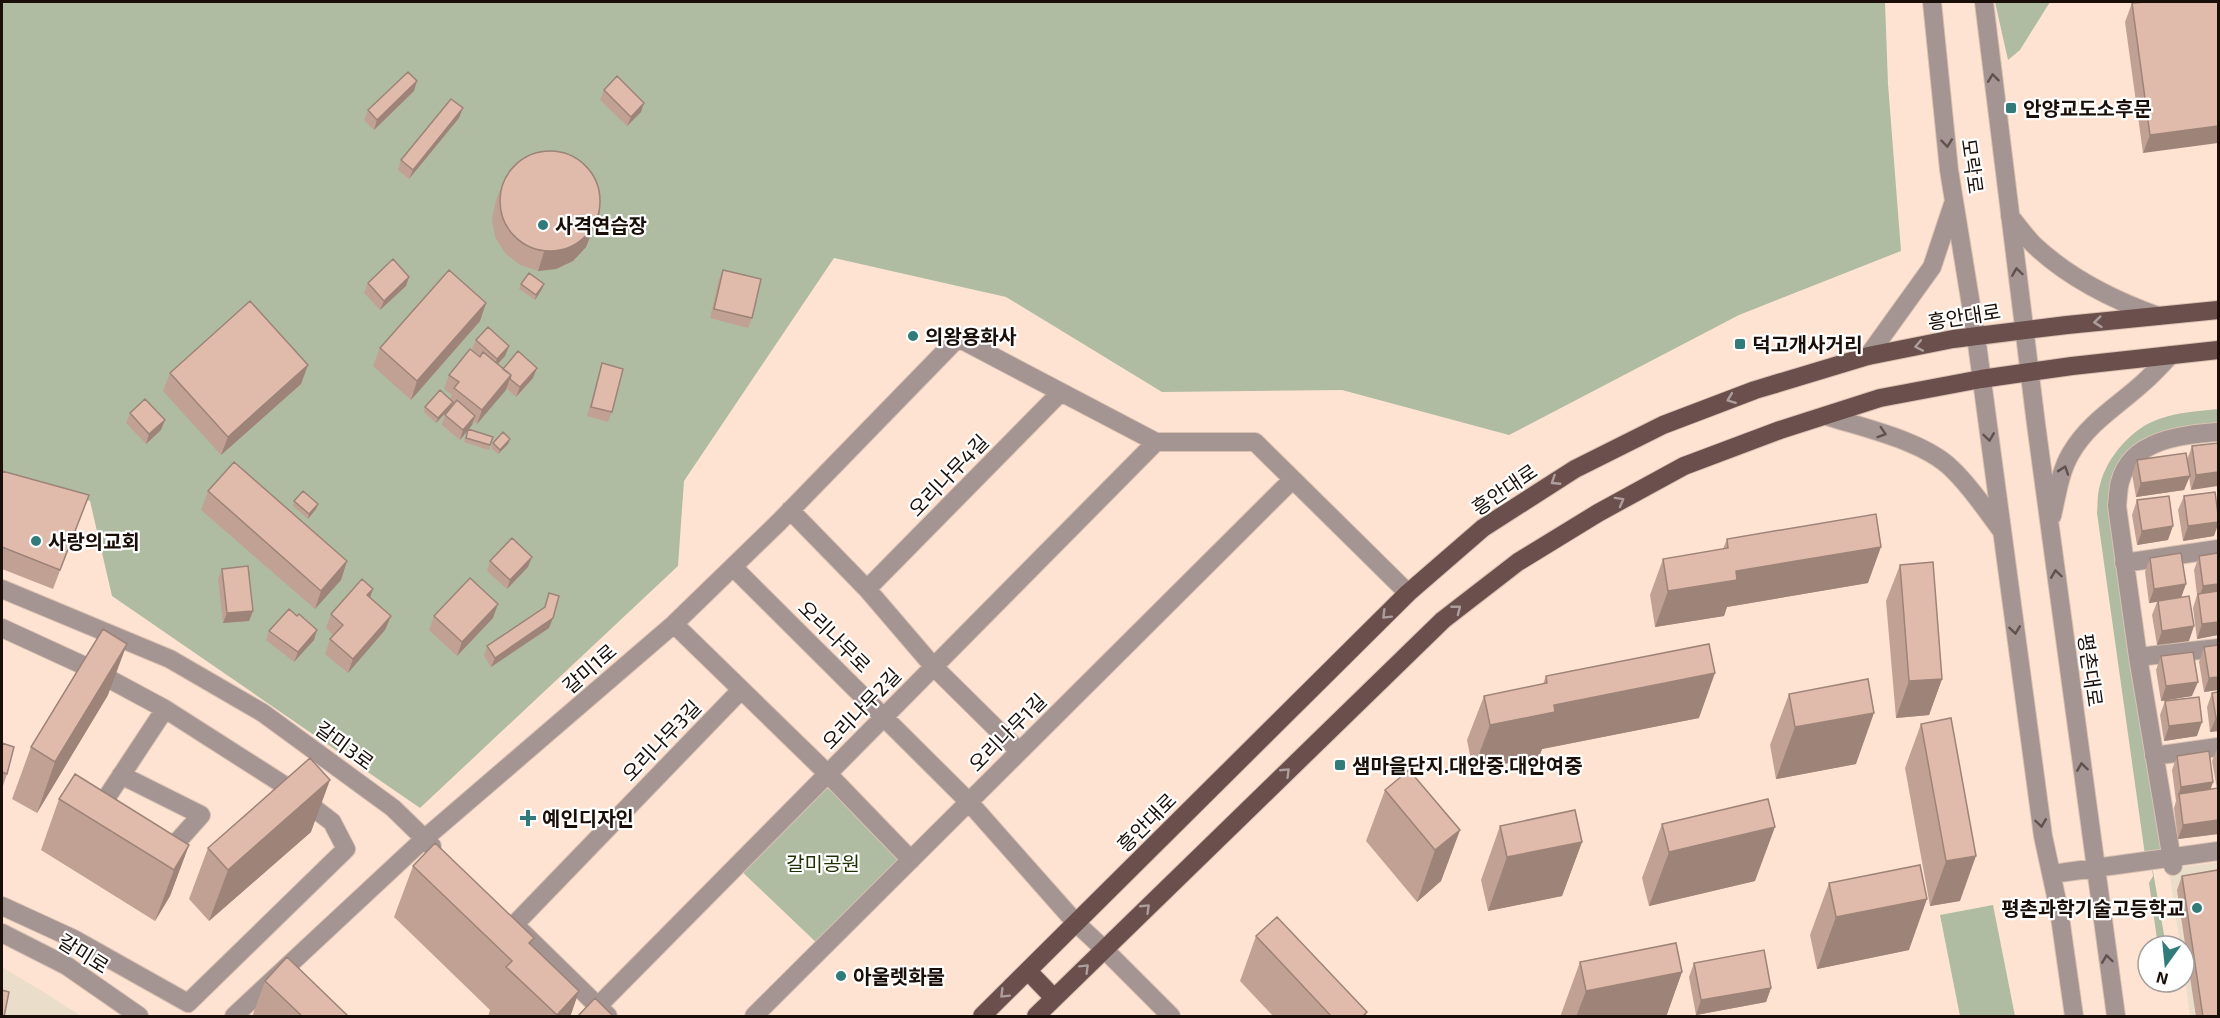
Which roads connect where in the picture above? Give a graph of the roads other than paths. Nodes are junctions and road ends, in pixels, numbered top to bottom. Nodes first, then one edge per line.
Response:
1 (1932, 2) edge
2 (1984, 2) edge
3 (1954, 199) junction
4 (2010, 216) junction
5 (2218, 310) edge
6 (2158, 316) junction
7 (2025, 330) junction
8 (1976, 336) junction
9 (2218, 350) edge
10 (2171, 355) junction
11 (1868, 356) junction
12 (2030, 372) junction
13 (1981, 379) junction
14 (1061, 392) junction
15 (1826, 416) junction
16 (2218, 432) edge
17 (1156, 442) junction
18 (1292, 480) junction
19 (790, 510) junction
20 (2050, 526) junction
21 (2001, 530) junction
22 (2218, 549) edge
23 (2124, 563) junction
24 (733, 567) junction
25 (867, 589) junction
26 (2, 590) edge
27 (1408, 593) junction
28 (674, 624) junction
29 (2, 628) edge
30 (2218, 648) edge
31 (2138, 657) junction
32 (933, 666) junction
33 (740, 690) junction
34 (165, 709) junction
35 (884, 717) junction
36 (2218, 747) edge
37 (1019, 752) junction
38 (2154, 756) junction
39 (828, 774) junction
40 (121, 775) junction
41 (969, 801) junction
42 (121, 818) edge
43 (150, 837) edge
44 (424, 839) junction
45 (2218, 851) edge
46 (441, 855) edge
47 (911, 860) junction
48 (2172, 862) junction
49 (2096, 866) junction
50 (2052, 874) junction
51 (2, 906) edge
52 (498, 909) edge
53 (1076, 923) junction
54 (515, 924) junction
55 (2, 933) edge
56 (1104, 949) junction
57 (1028, 971) junction
58 (1054, 998) junction
59 (603, 1011) edge
60 (139, 1017) edge
61 (234, 1017) edge
62 (754, 1017) edge
63 (982, 1017) edge
64 (1036, 1017) edge
65 (1171, 1017) edge
66 (2074, 1017) edge
67 (2116, 1017) edge

1 -> 3 street, 모락로
4 -> 2 street, 모락로
3 - 8 street, 모락로
3 - 11 street
4 - 6 street
7 -> 4 street, 모락로
5 - 6 main road, 흥안대로
6 -> 7 main road, 흥안대로
7 - 8 main road, 흥안대로
7 - 12 street, 평촌대로
8 -> 11 main road, 흥안대로
8 - 13 street
9 - 10 main road
10 - 12 main road
20 -> 10 street
11 -> 27 main road, 흥안대로
12 - 13 main road
12 - 20 street, 평촌대로
13 - 15 main road
13 -> 21 street
14 - 17 street
14 - 19 street, 갈미1로
14 - 25 street, 오리나무4길
15 -> 21 street
56 -> 15 main road
16 - 23 street
17 - 18 street
17 - 32 street, 오리나무2길
18 - 27 street
18 - 37 street, 오리나무1길
19 - 24 street, 갈미1로
19 - 25 street
49 -> 20 street, 평촌대로
21 -> 50 street
22 - 23 street
23 - 31 street
24 - 28 street, 갈미1로
24 - 35 street, 오리나무로
25 - 32 street
26 - 44 street, 갈미3로
27 -> 53 main road, 흥안대로
28 - 33 street
28 - 44 street, 갈미1로
29 - 34 street
30 - 31 street
31 - 38 street
32 - 35 street, 오리나무2길
32 - 37 street
33 - 39 street
33 - 54 street, 오리나무3길
34 - 40 street
34 - 51 street
35 - 39 street, 오리나무2길
35 - 41 street, 오리나무로
36 - 38 street
37 - 41 street, 오리나무1길
38 - 48 street
39 - 47 street
39 - 59 street, 오리나무2길
40 - 42 street
40 - 43 street
41 - 47 street, 오리나무1길
41 - 53 street, 오리나무로
44 - 46 street, 갈미3로
44 - 61 street, 갈미1로
45 - 48 street
47 - 62 street, 오리나무1길
48 - 49 street
49 - 50 street
67 -> 49 street, 평촌대로
50 - 66 street
52 - 54 street
53 - 56 street, 오리나무로
53 - 57 main road, 흥안대로
54 - 59 street
55 - 60 street, 갈미로
58 -> 56 main road
56 - 65 street, 오리나무로
57 - 58 main road
57 -> 63 main road, 흥안대로
58 - 64 main road

